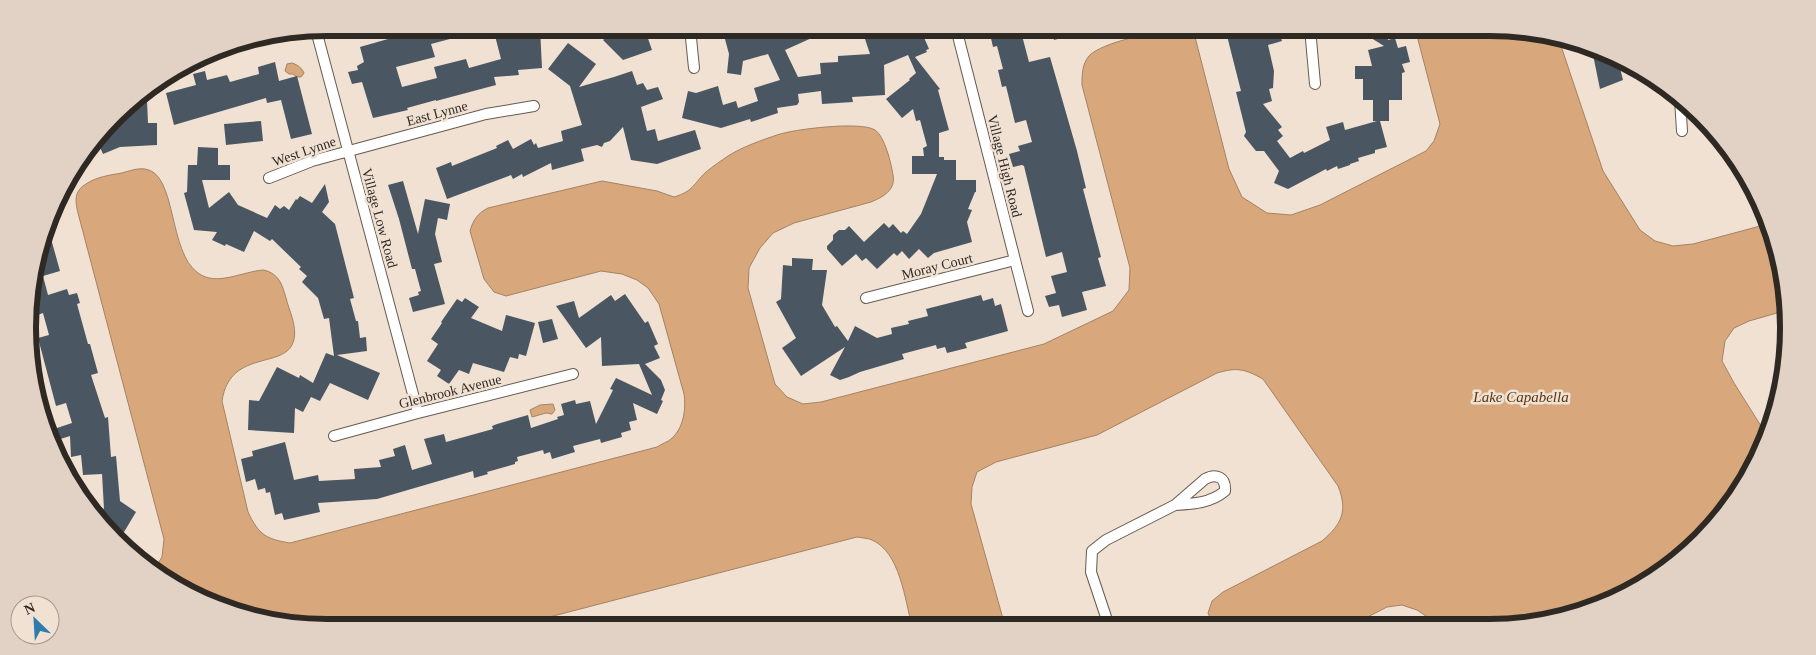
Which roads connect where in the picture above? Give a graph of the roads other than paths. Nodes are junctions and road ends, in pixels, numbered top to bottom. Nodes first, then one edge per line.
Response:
1 (691, 36) edge
2 (958, 36) edge
3 (1311, 36) edge
4 (318, 37) edge
5 (694, 68) dead end
6 (1315, 84) dead end
7 (534, 106) dead end
8 (1681, 109) edge
9 (1682, 131) dead end
10 (348, 151) junction
11 (268, 178) dead end
12 (1015, 260) junction
13 (866, 298) dead end
14 (1028, 311) dead end
15 (573, 374) dead end
16 (418, 413) junction
17 (334, 436) dead end
18 (1175, 505) dead end
19 (1107, 619) edge

1 - 5 street
2 - 12 street, Village High Road
3 - 6 street
4 - 10 street, Village Low Road
7 - 10 street, East Lynne
8 - 9 street
10 - 11 street, West Lynne
10 - 16 street, Village Low Road
12 - 13 street, Moray Court
12 - 14 street, Village High Road
15 - 16 street, Glenbrook Avenue
16 - 17 street, Glenbrook Avenue
18 - 19 street

